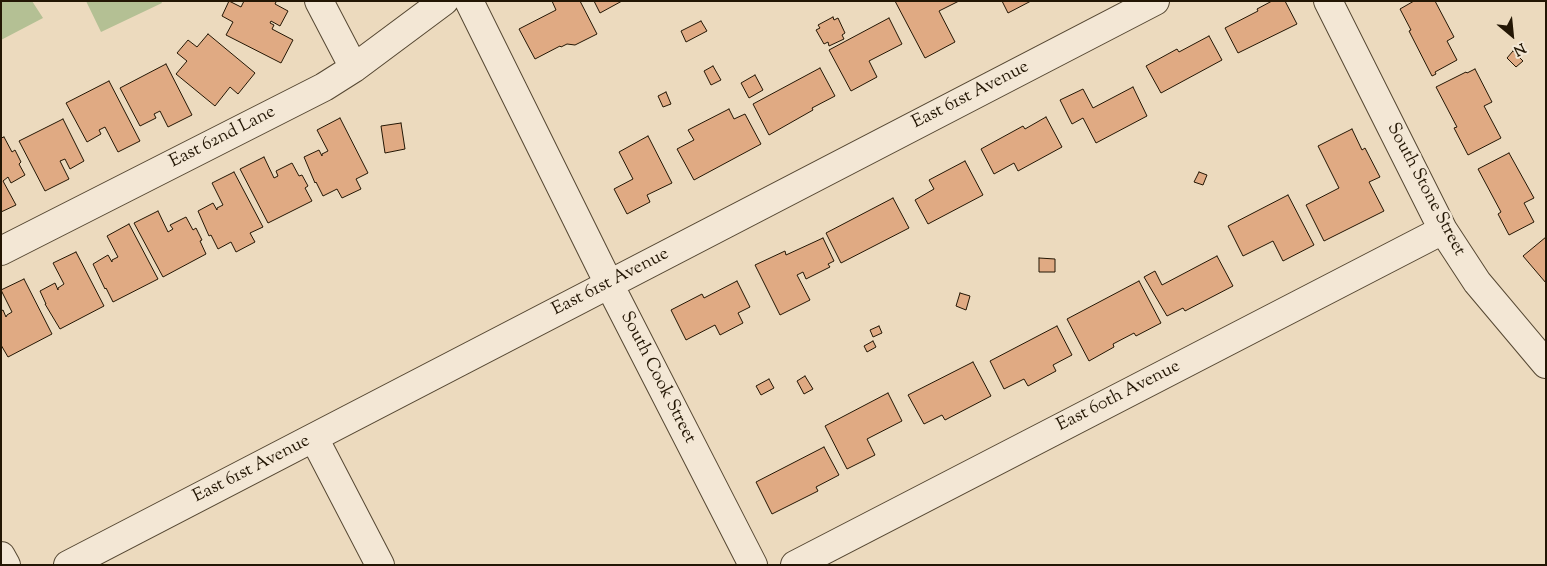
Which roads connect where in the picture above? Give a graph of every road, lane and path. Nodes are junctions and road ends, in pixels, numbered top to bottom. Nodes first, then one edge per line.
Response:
1 (319, 1) edge
2 (469, 1) edge
3 (1154, 1) edge
4 (1328, 1) edge
5 (440, 5) edge
6 (354, 68) junction
7 (1442, 230) junction
8 (1, 251) edge
9 (608, 284) junction
10 (1546, 364) edge
11 (314, 438) junction
12 (1, 556) edge
13 (6, 565) edge
14 (68, 565) edge
15 (380, 565) edge
16 (753, 565) edge
17 (795, 565) edge

1 - 6 street
2 - 9 street, South Cook Street
3 - 9 street, East 61st Avenue
4 - 7 street, South Stone Street
5 - 6 street, East 62nd Lane
6 - 8 street, East 62nd Lane
7 - 10 street, South Stone Street
7 - 17 street, East 60th Avenue
9 - 11 street, East 61st Avenue
9 - 16 street, South Cook Street
11 - 14 street, East 61st Avenue
11 - 15 street
12 - 13 street

